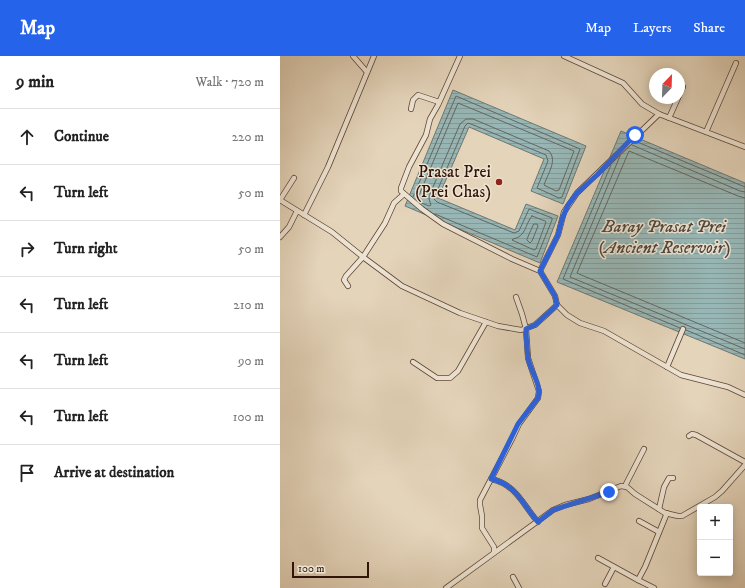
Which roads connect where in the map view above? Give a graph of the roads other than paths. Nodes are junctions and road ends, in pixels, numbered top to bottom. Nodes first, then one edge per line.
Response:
1 (353, 56) edge
2 (374, 56) edge
3 (564, 56) edge
4 (457, 57) edge
5 (736, 63) dead end
6 (367, 72) junction
7 (439, 102) junction
8 (676, 104) edge
9 (411, 108) dead end
10 (659, 114) junction
11 (669, 118) junction
12 (706, 132) junction
13 (745, 146) edge
14 (294, 178) dead end
15 (404, 194) junction
16 (280, 200) edge
17 (297, 211) junction
18 (304, 215) junction
19 (280, 236) edge
20 (363, 257) junction
21 (540, 271) junction
22 (348, 286) dead end
23 (516, 297) dead end
24 (557, 305) junction
25 (486, 322) junction
26 (526, 329) junction
27 (683, 329) dead end
28 (413, 362) dead end
29 (666, 367) junction
30 (745, 395) edge
31 (689, 436) dead end
32 (644, 449) dead end
33 (745, 462) edge
34 (745, 465) edge
35 (673, 478) dead end
36 (491, 479) junction
37 (625, 486) junction
38 (659, 509) junction
39 (666, 513) junction
40 (639, 521) dead end
41 (538, 522) junction
42 (659, 532) junction
43 (494, 552) junction
44 (598, 558) dead end
45 (614, 567) junction
46 (513, 577) dead end
47 (638, 580) junction
48 (605, 584) dead end
49 (446, 588) edge
50 (519, 588) edge
51 (654, 588) edge

1 - 6 street
2 - 6 street
3 - 10 street
4 - 7 street
5 - 12 street
6 - 18 street
7 - 9 street
7 - 15 street
8 - 11 street
10 - 11 street
10 - 21 street
11 - 12 street
12 - 13 street
14 - 16 street
15 - 20 street
15 - 21 street
16 - 17 street
17 - 18 street
17 - 19 street
18 - 20 street
20 - 22 street
20 - 25 street
21 - 24 street
23 - 26 street
24 - 26 street
24 - 29 street
25 - 26 street
25 - 28 street
26 - 36 street
27 - 29 street
29 - 30 street
31 - 33 street
32 - 37 street
34 - 39 street
35 - 38 street
36 - 41 street
36 - 43 street
37 - 38 street
37 - 41 street
38 - 39 street
39 - 42 street
40 - 42 street
41 - 43 street
42 - 47 street
43 - 49 street
44 - 45 street
45 - 47 street
45 - 48 street
46 - 50 street
47 - 51 street

